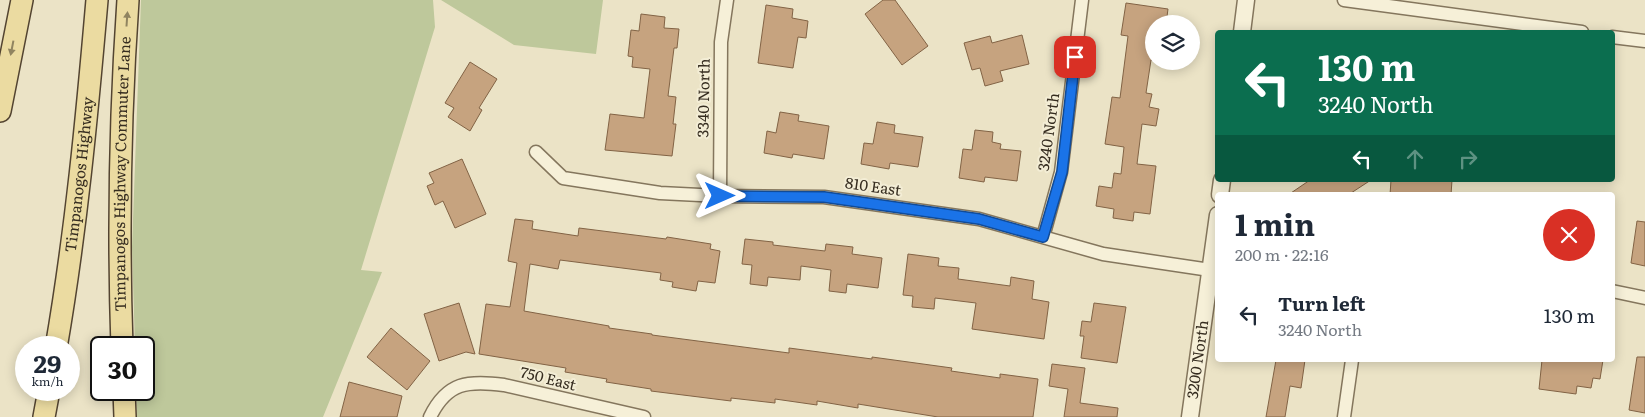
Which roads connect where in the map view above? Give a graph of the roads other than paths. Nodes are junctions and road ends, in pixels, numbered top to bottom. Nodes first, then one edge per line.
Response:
1 (22, 0) edge
2 (97, 0) edge
3 (128, 0) edge
4 (727, 0) edge
5 (1082, 0) edge
6 (1246, 0) edge
7 (1344, 0) edge
8 (1242, 30) edge
9 (1567, 30) edge
10 (1615, 37) edge
11 (1645, 41) edge
12 (0, 111) edge
13 (536, 152) dead end
14 (720, 196) junction
15 (1215, 235) edge
16 (1043, 237) junction
17 (1210, 270) junction
18 (1615, 292) edge
19 (1645, 298) edge
20 (58, 336) edge
21 (122, 336) edge
22 (1352, 362) edge
23 (124, 401) edge
24 (125, 417) edge
25 (430, 417) edge
26 (644, 417) edge
27 (1190, 417) edge
28 (1344, 417) edge

1 -> 12 main road
2 - 20 main road, Timpanogos Highway
21 -> 3 main road, Timpanogos Highway Commuter Lane
4 - 14 street, 3340 North
5 - 16 street, 3240 North
6 - 8 street
7 - 9 street
10 - 11 street
13 - 14 street, 810 East
14 - 16 street, 810 East
15 - 17 street, 3200 North
16 - 17 street, 810 East
17 - 27 street, 3200 North
18 - 19 street
22 - 28 street
23 - 24 main road
25 - 26 street, 750 East

